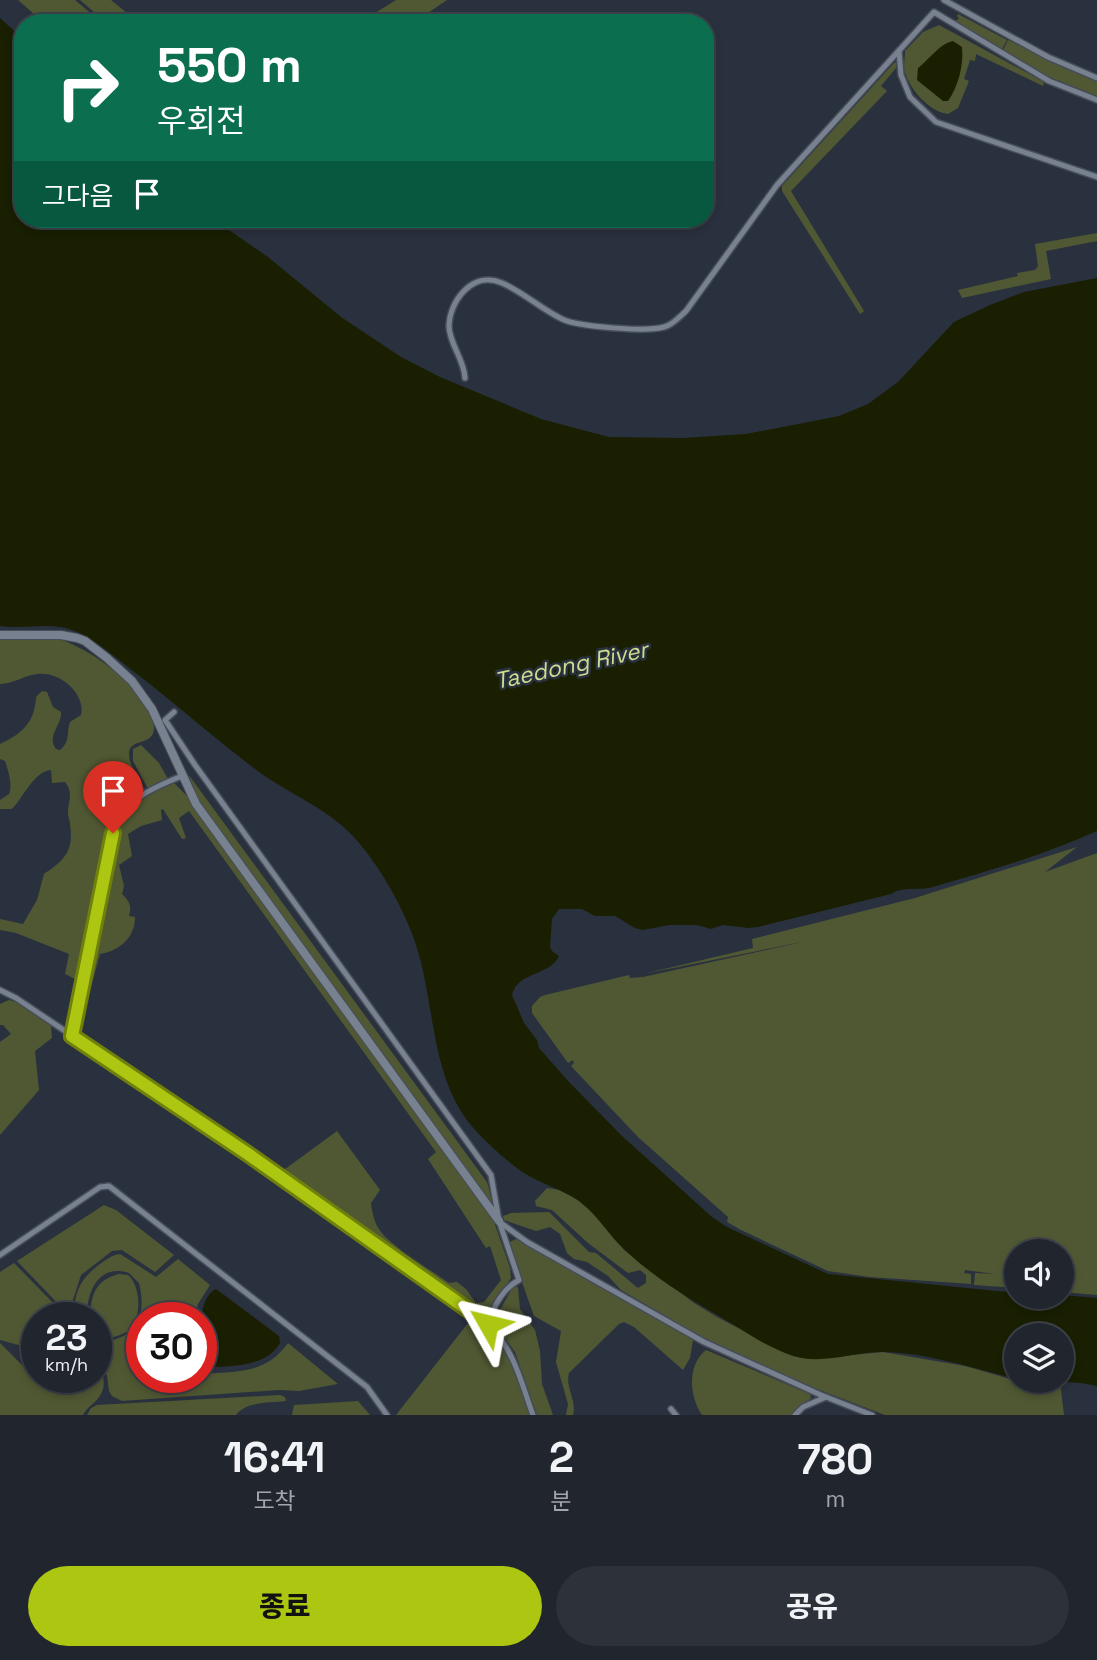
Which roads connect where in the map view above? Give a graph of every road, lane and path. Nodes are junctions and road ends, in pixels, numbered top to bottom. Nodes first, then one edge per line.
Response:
1 (944, 0) edge
2 (899, 51) junction
3 (1097, 78) edge
4 (1097, 100) edge
5 (1097, 177) edge
6 (465, 378) dead end
7 (0, 635) edge
8 (174, 712) dead end
9 (182, 776) junction
10 (0, 990) edge
11 (72, 1036) junction
12 (499, 1221) junction
13 (0, 1255) edge
14 (488, 1324) junction
15 (826, 1397) junction
16 (671, 1409) dead end
17 (387, 1415) edge
18 (533, 1415) edge
19 (676, 1415) edge
20 (795, 1415) edge
21 (872, 1415) edge

1 - 3 street
2 - 4 street
2 - 5 street
2 - 6 street
7 - 9 street
8 - 12 street
9 - 11 street
9 - 12 street
10 - 11 street
11 - 14 street
12 - 14 street
12 - 15 street
13 - 17 street
14 - 18 street
15 - 20 street
15 - 21 street
16 - 19 street

